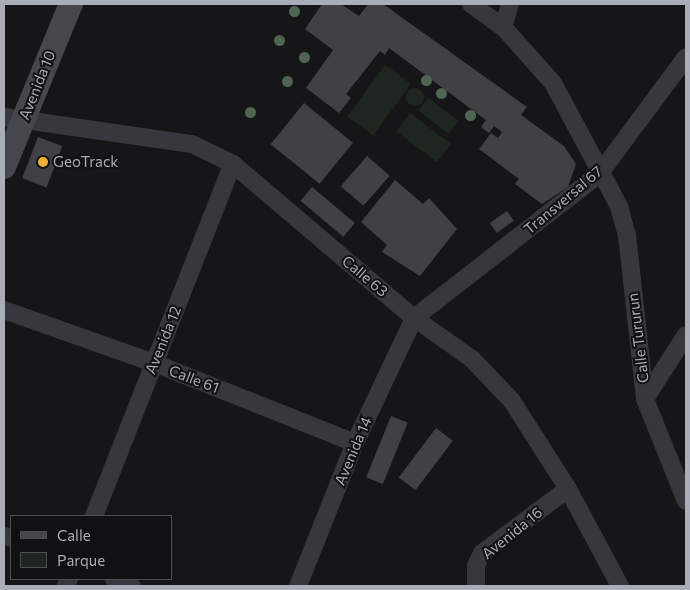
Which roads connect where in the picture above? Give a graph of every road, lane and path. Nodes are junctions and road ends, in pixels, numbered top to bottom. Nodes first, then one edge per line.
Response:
1 (71, 4) edge
2 (471, 4) edge
3 (510, 4) edge
4 (503, 27) junction
5 (686, 58) edge
6 (13, 118) edge
7 (233, 164) junction
8 (4, 167) edge
9 (600, 173) junction
10 (4, 310) edge
11 (414, 318) junction
12 (686, 335) edge
13 (154, 363) junction
14 (645, 399) junction
15 (355, 443) junction
16 (568, 489) junction
17 (686, 501) edge
18 (94, 515) edge
19 (117, 580) edge
20 (132, 586) edge
21 (298, 586) edge
22 (476, 586) edge
23 (620, 586) edge

1 - 6 street, Avenida 10
2 - 4 street, Calle Tururun
3 - 4 street
4 - 9 street, Calle Tururun
5 - 9 street, Transversal 67
6 - 7 street, Calle 63
6 - 8 street, Avenida 10
7 - 11 street, Calle 63
7 - 13 street, Avenida 12
9 - 11 street, Transversal 67
9 - 14 street, Calle Tururun
10 - 13 street, Calle 61
11 - 15 street, Avenida 14
11 - 16 street, Calle 63
12 - 14 street
13 - 15 street, Calle 61
13 - 18 street, Avenida 12
14 - 17 street, Calle Tururun
15 - 21 street, Avenida 14
16 - 22 street, Avenida 16
16 - 23 street, Calle 63
19 - 20 street

